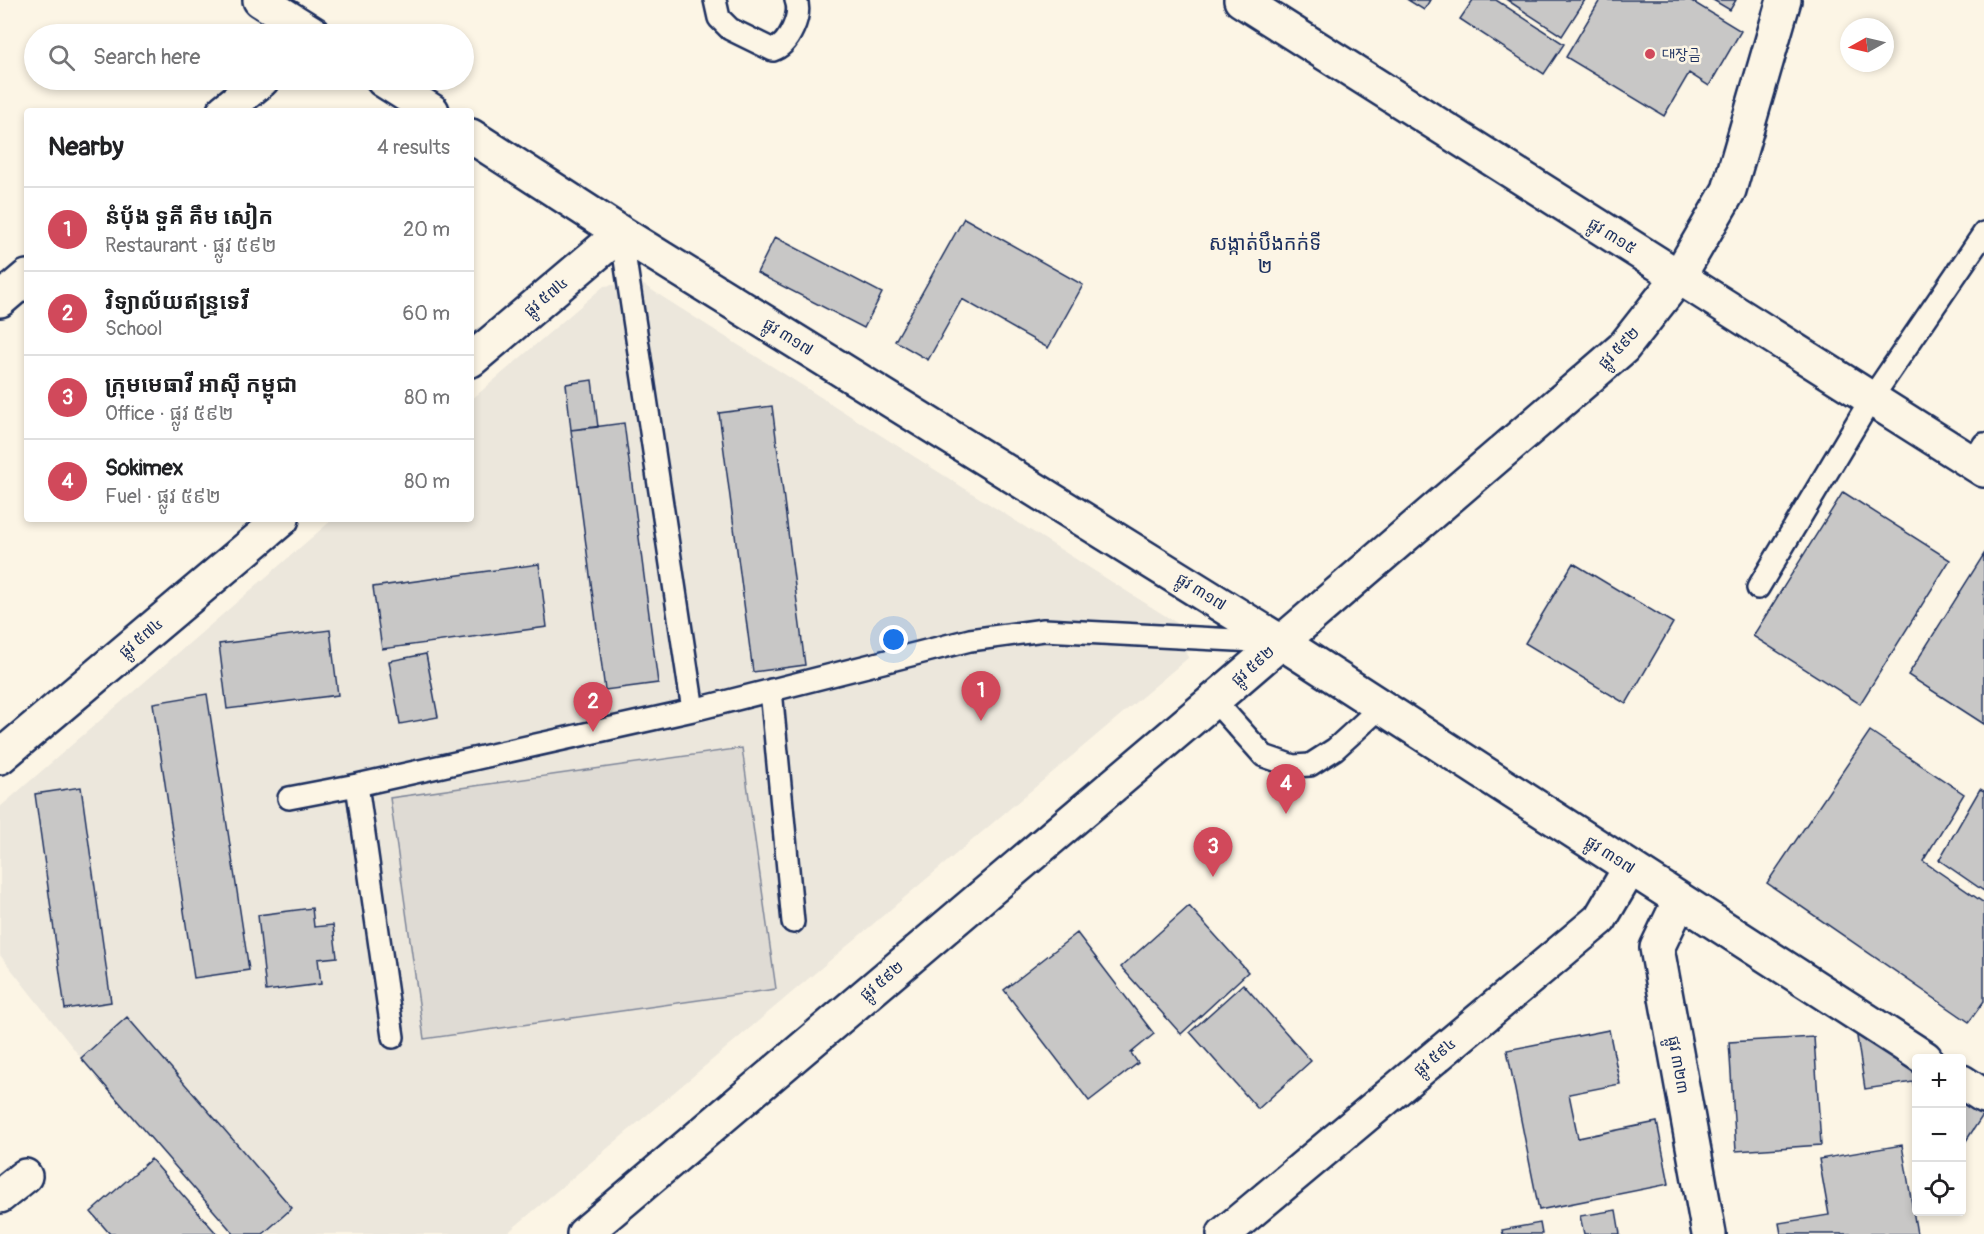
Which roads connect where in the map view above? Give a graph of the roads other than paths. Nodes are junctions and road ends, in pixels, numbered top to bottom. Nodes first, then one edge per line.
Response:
1 (260, 0) edge
2 (715, 0) edge
3 (796, 0) edge
4 (1241, 0) edge
5 (1784, 0) edge
6 (298, 24) edge
7 (250, 90) edge
8 (399, 90) edge
9 (228, 108) edge
10 (427, 108) edge
11 (474, 138) edge
12 (1984, 232) edge
13 (621, 233) junction
14 (1678, 278) junction
15 (24, 280) edge
16 (0, 300) edge
17 (474, 357) edge
18 (1871, 399) junction
19 (1980, 459) edge
20 (278, 522) edge
21 (1758, 588) dead end
22 (1281, 642) junction
23 (771, 690) junction
24 (1214, 700) junction
25 (1382, 707) junction
26 (693, 710) junction
27 (0, 757) edge
28 (357, 785) junction
29 (289, 798) dead end
30 (1630, 868) junction
31 (1680, 900) junction
32 (793, 922) dead end
33 (393, 1037) dead end
34 (1917, 1054) edge
35 (1966, 1085) edge
36 (1984, 1096) edge
37 (25, 1176) dead end
38 (0, 1196) edge
39 (584, 1234) edge
40 (1224, 1234) edge
41 (1709, 1234) edge

1 - 6 street
2 - 3 lane
4 - 14 street, ផ្លូវ ៣១៥
5 - 14 street, ផ្លូវ ៥៩២
7 - 9 street
8 - 10 street
11 - 13 street, ផ្លូវ ៣១៧
12 - 18 lane
13 - 17 street, ផ្លូវ ៥៧៤
13 - 22 street, ផ្លូវ ៣១៧
13 - 26 lane
14 - 18 street, ផ្លូវ ៣១៥
14 - 22 street, ផ្លូវ ៥៩២
15 - 16 street
18 - 19 street, ផ្លូវ ៣១៥
18 - 21 lane
20 - 27 street, ផ្លូវ ៥៧៤
22 - 23 lane
22 - 24 street, ផ្លូវ ៥៩២
22 - 25 street, ផ្លូវ ៣១៧
23 - 26 lane
23 - 32 lane
24 - 25 lane
24 - 39 street, ផ្លូវ ៥៩២
25 - 30 street, ផ្លូវ ៣១៧
26 - 28 lane
28 - 29 lane
28 - 33 lane
30 - 31 street, ផ្លូវ ៣១៧
30 - 40 street, ផ្លូវ ៥៩៤
31 - 34 street, ផ្លូវ ៣១៧
31 - 41 street, ផ្លូវ ៣២៣
35 - 36 street
37 - 38 street

